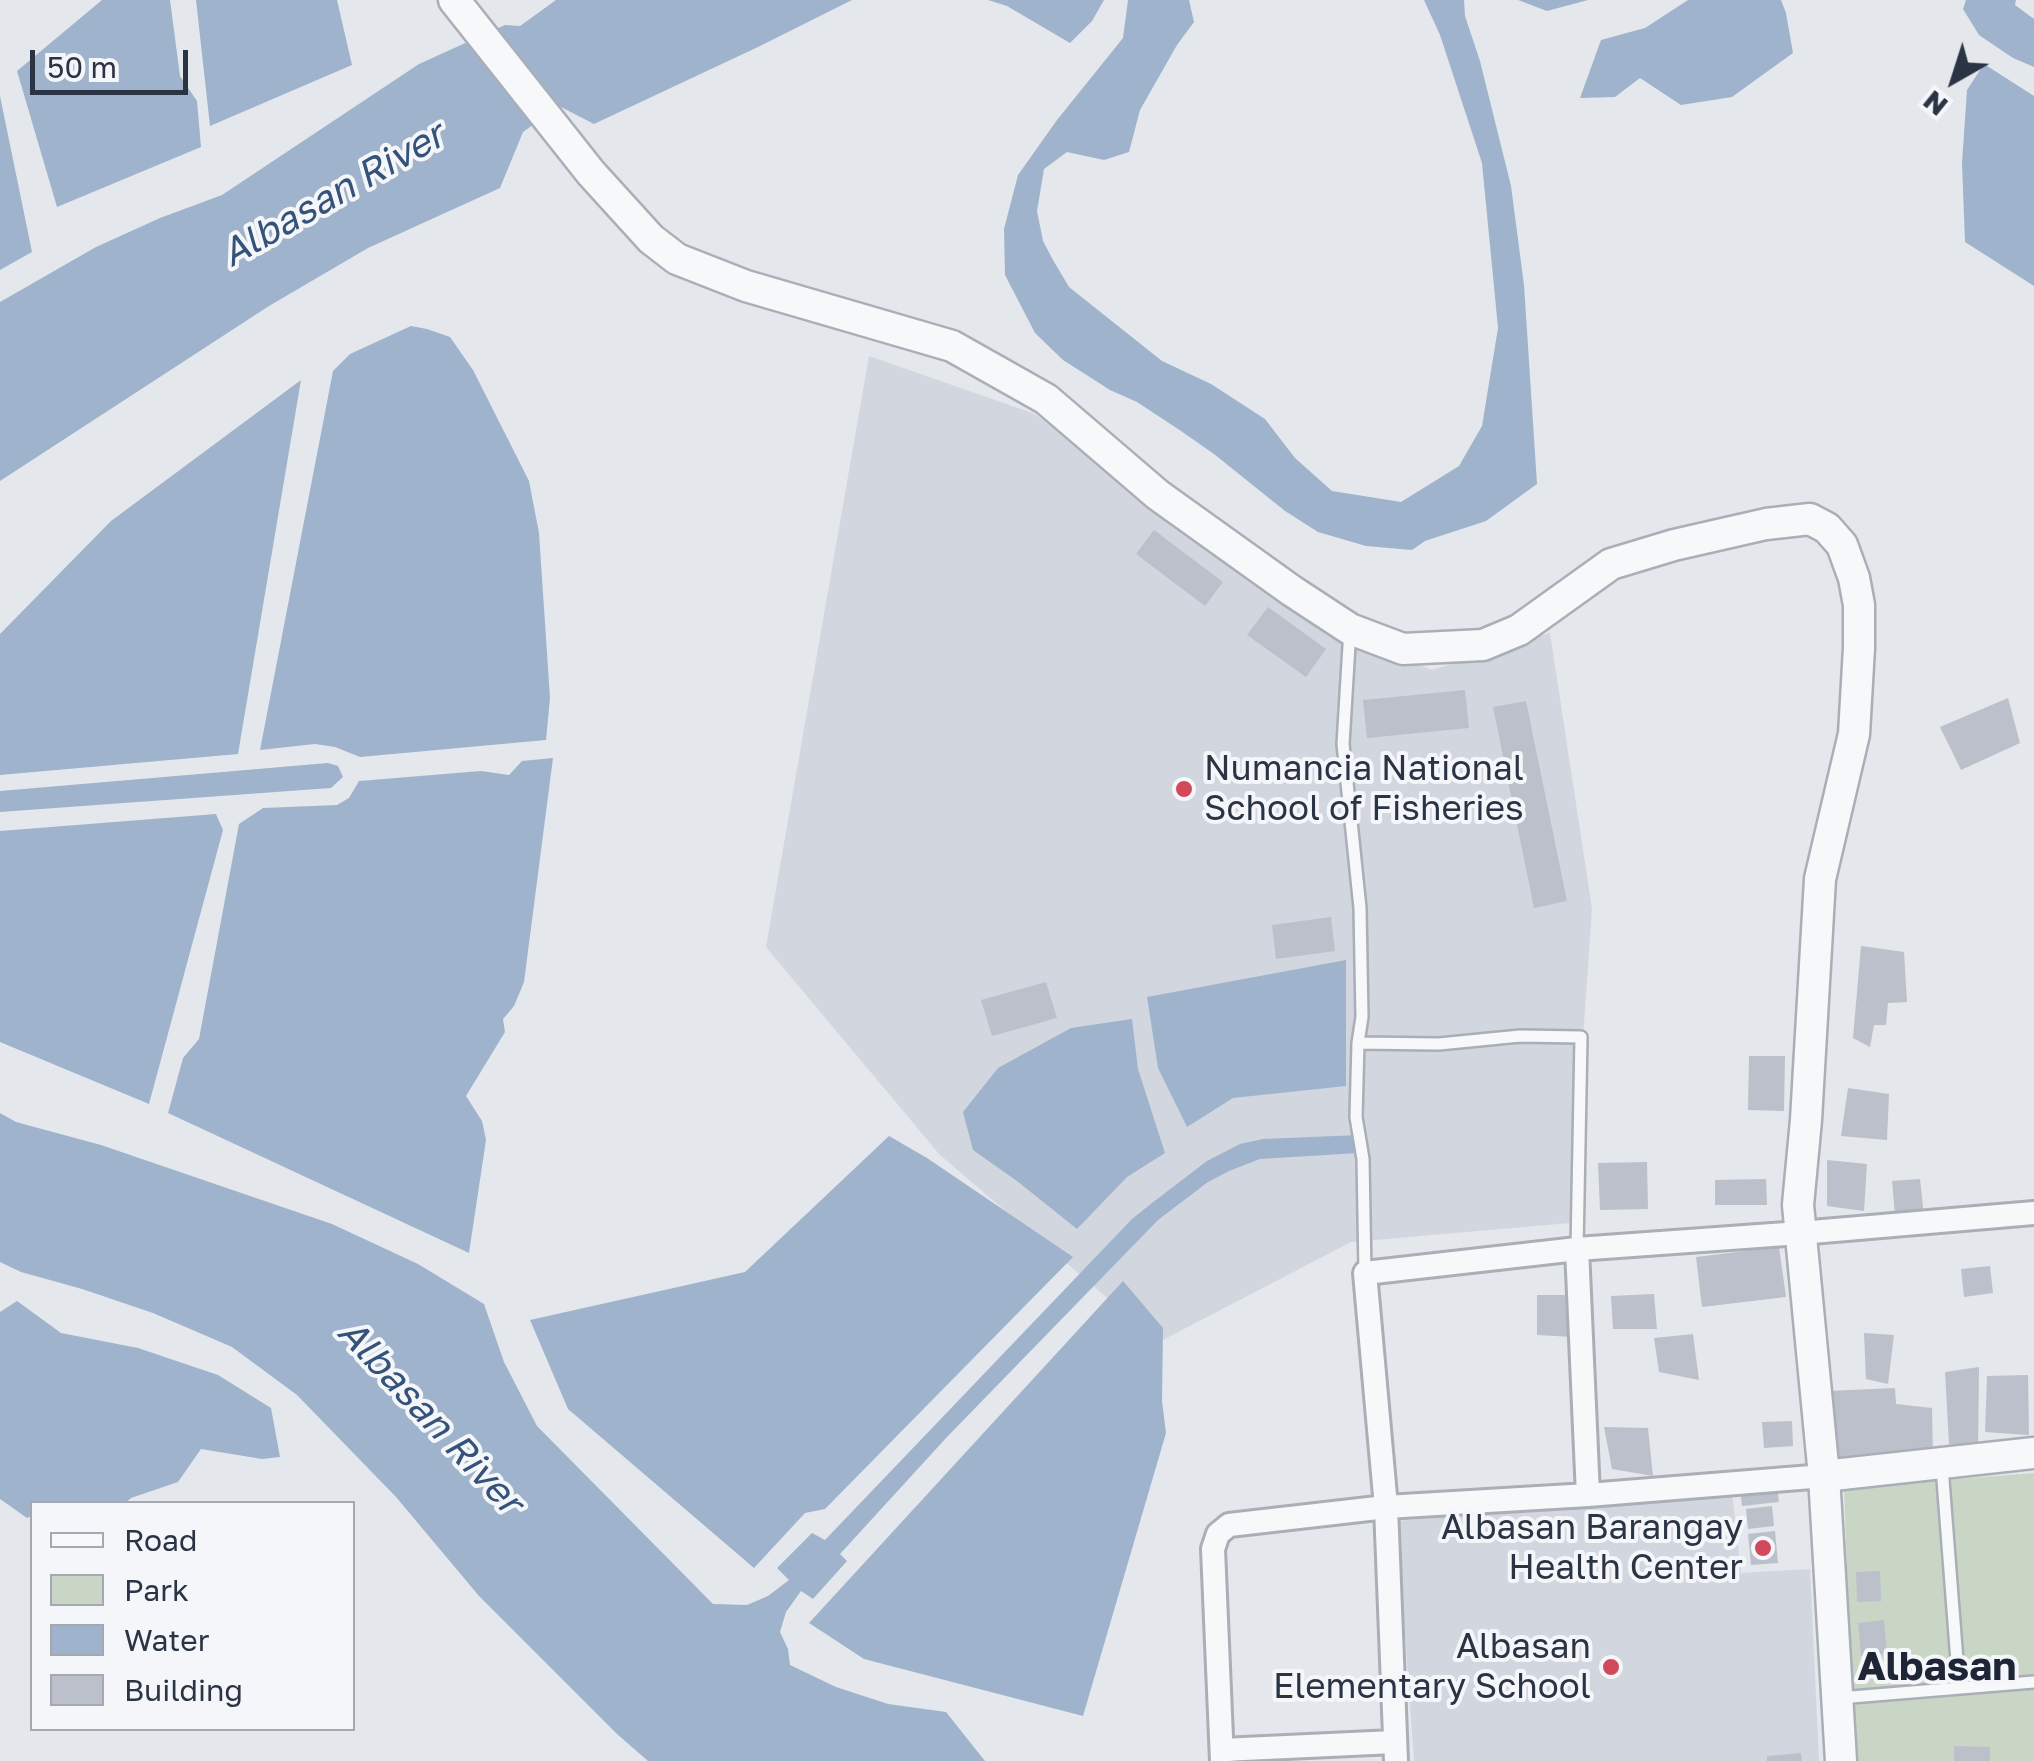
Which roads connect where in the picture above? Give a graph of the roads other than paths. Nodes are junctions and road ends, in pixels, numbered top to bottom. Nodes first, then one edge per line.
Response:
1 (455, 1) edge
2 (1350, 628) junction
3 (1358, 1042) junction
4 (2034, 1213) edge
5 (1800, 1234) junction
6 (1577, 1249) junction
7 (1365, 1273) junction
8 (2034, 1453) edge
9 (1942, 1461) junction
10 (1824, 1476) junction
11 (1588, 1495) junction
12 (1386, 1507) junction
13 (2034, 1682) edge
14 (1959, 1687) junction
15 (1839, 1698) junction
16 (1395, 1752) edge
17 (1222, 1756) edge
18 (1841, 1761) edge

1 - 2 street
2 - 3 lane
2 - 5 street
3 - 6 lane
3 - 7 lane
4 - 5 street
5 - 6 street
5 - 10 street
6 - 7 street
6 - 11 street
7 - 12 street
8 - 9 street
9 - 10 street
9 - 14 lane
10 - 11 street
10 - 15 street
11 - 12 street
12 - 16 street
12 - 17 street
13 - 14 lane
14 - 15 lane
15 - 18 street
16 - 17 street

